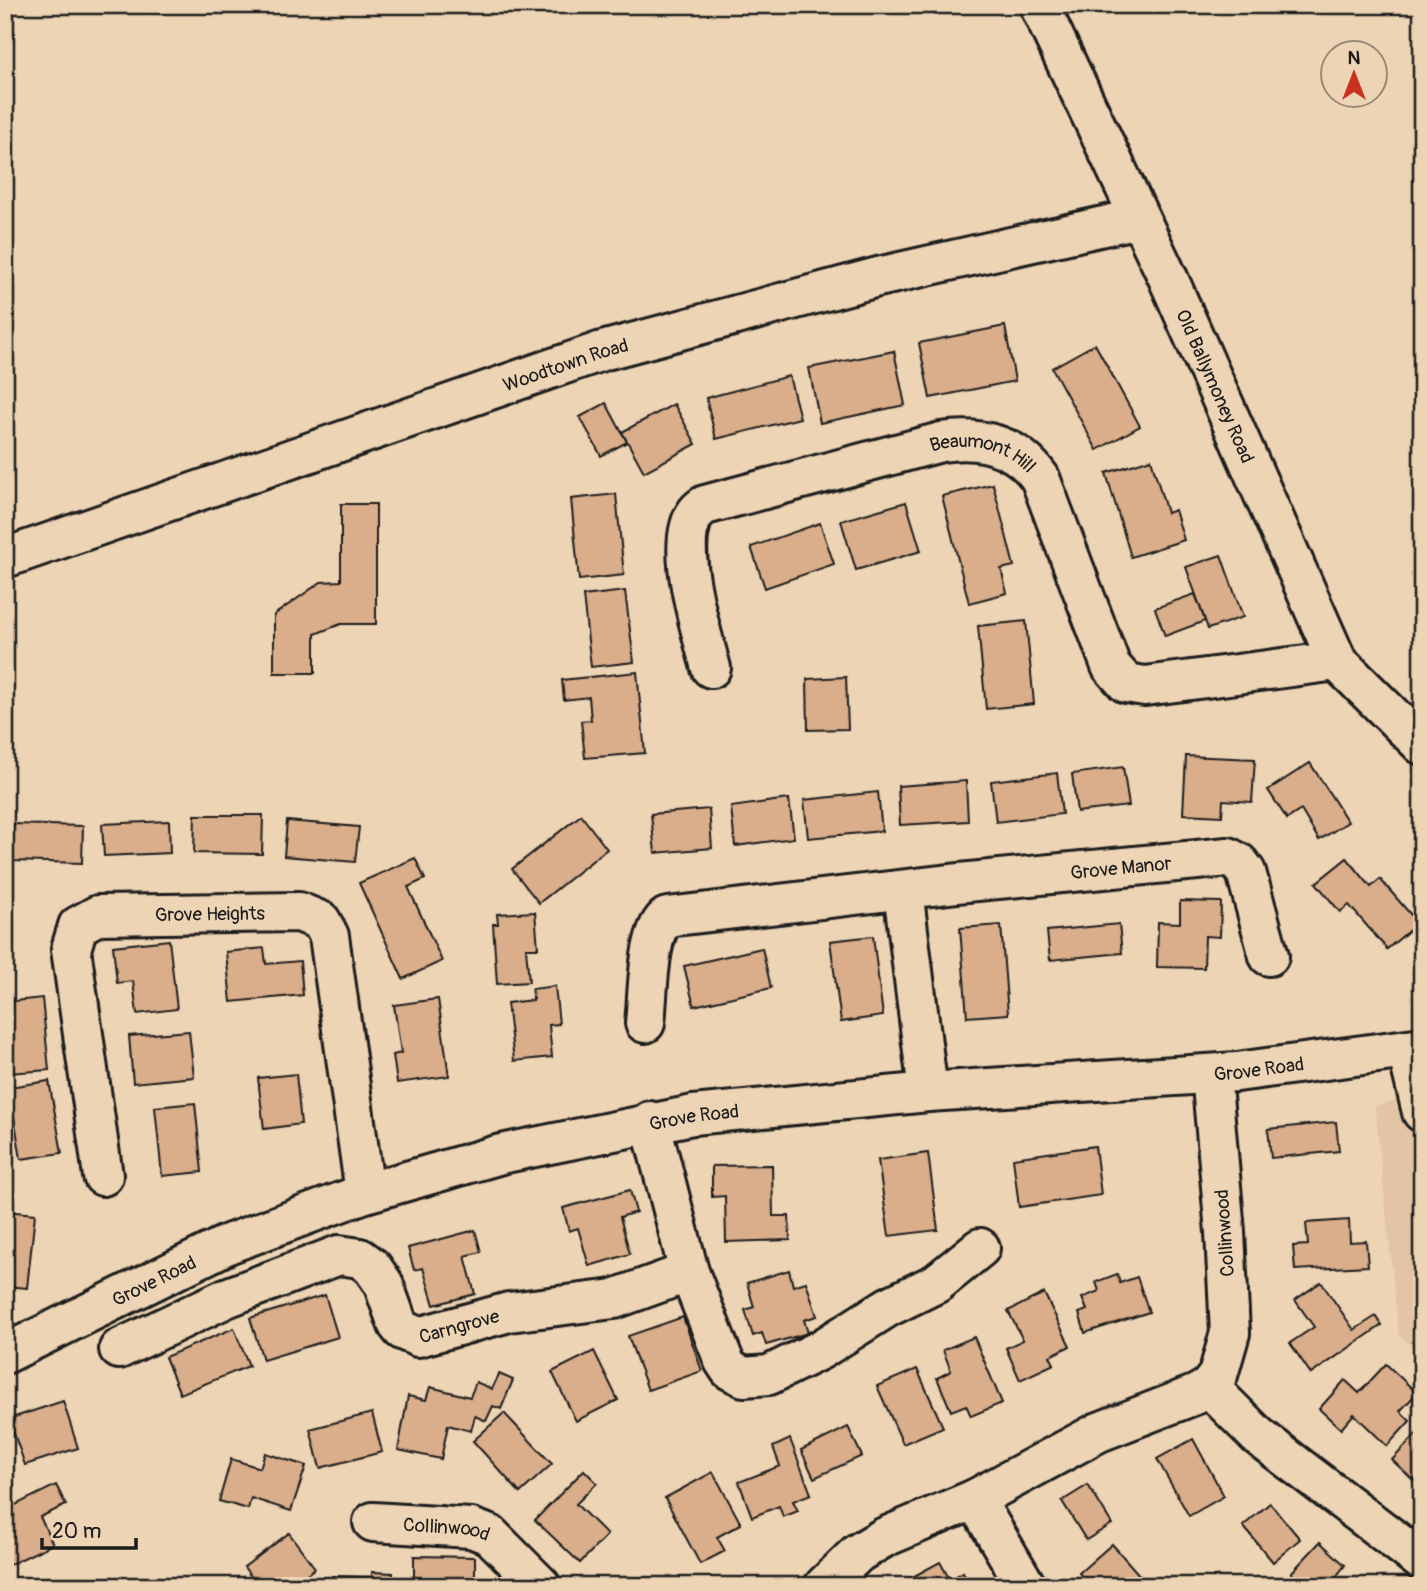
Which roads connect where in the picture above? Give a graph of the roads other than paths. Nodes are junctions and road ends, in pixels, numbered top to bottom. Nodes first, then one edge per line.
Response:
1 (1040, 5) edge
2 (1139, 218) junction
3 (5, 558) edge
4 (1337, 661) junction
5 (711, 668) dead end
6 (1422, 745) edge
7 (903, 890) junction
8 (1269, 956) dead end
9 (645, 1023) dead end
10 (1415, 1049) edge
11 (1211, 1074) junction
12 (928, 1091) junction
13 (1422, 1112) edge
14 (650, 1121) junction
15 (103, 1176) dead end
16 (365, 1194) junction
17 (980, 1248) dead end
18 (689, 1272) junction
19 (120, 1349) dead end
20 (5, 1354) edge
21 (1209, 1387) junction
22 (975, 1499) junction
23 (373, 1522) dead end
24 (1422, 1561) edge
25 (541, 1586) edge
26 (824, 1586) edge
27 (1026, 1586) edge

1 - 2 street, Old Ballymoney Road
2 - 3 street, Woodtown Road
2 - 4 street, Old Ballymoney Road
4 - 5 street, Beaumont Hill
4 - 6 street, Old Ballymoney Road
7 - 8 street, Grove Manor
7 - 9 street, Grove Manor
7 - 12 street
10 - 11 street, Grove Road
10 - 13 street
11 - 12 street, Grove Road
11 - 21 street, Collinwood
12 - 14 street, Grove Road
14 - 16 street, Grove Road
14 - 18 street
15 - 16 street, Grove Heights
16 - 20 street, Grove Road
17 - 18 street
18 - 19 street, Carngrove
21 - 22 street
21 - 24 street
22 - 26 street
22 - 27 street
23 - 25 street, Collinwood

